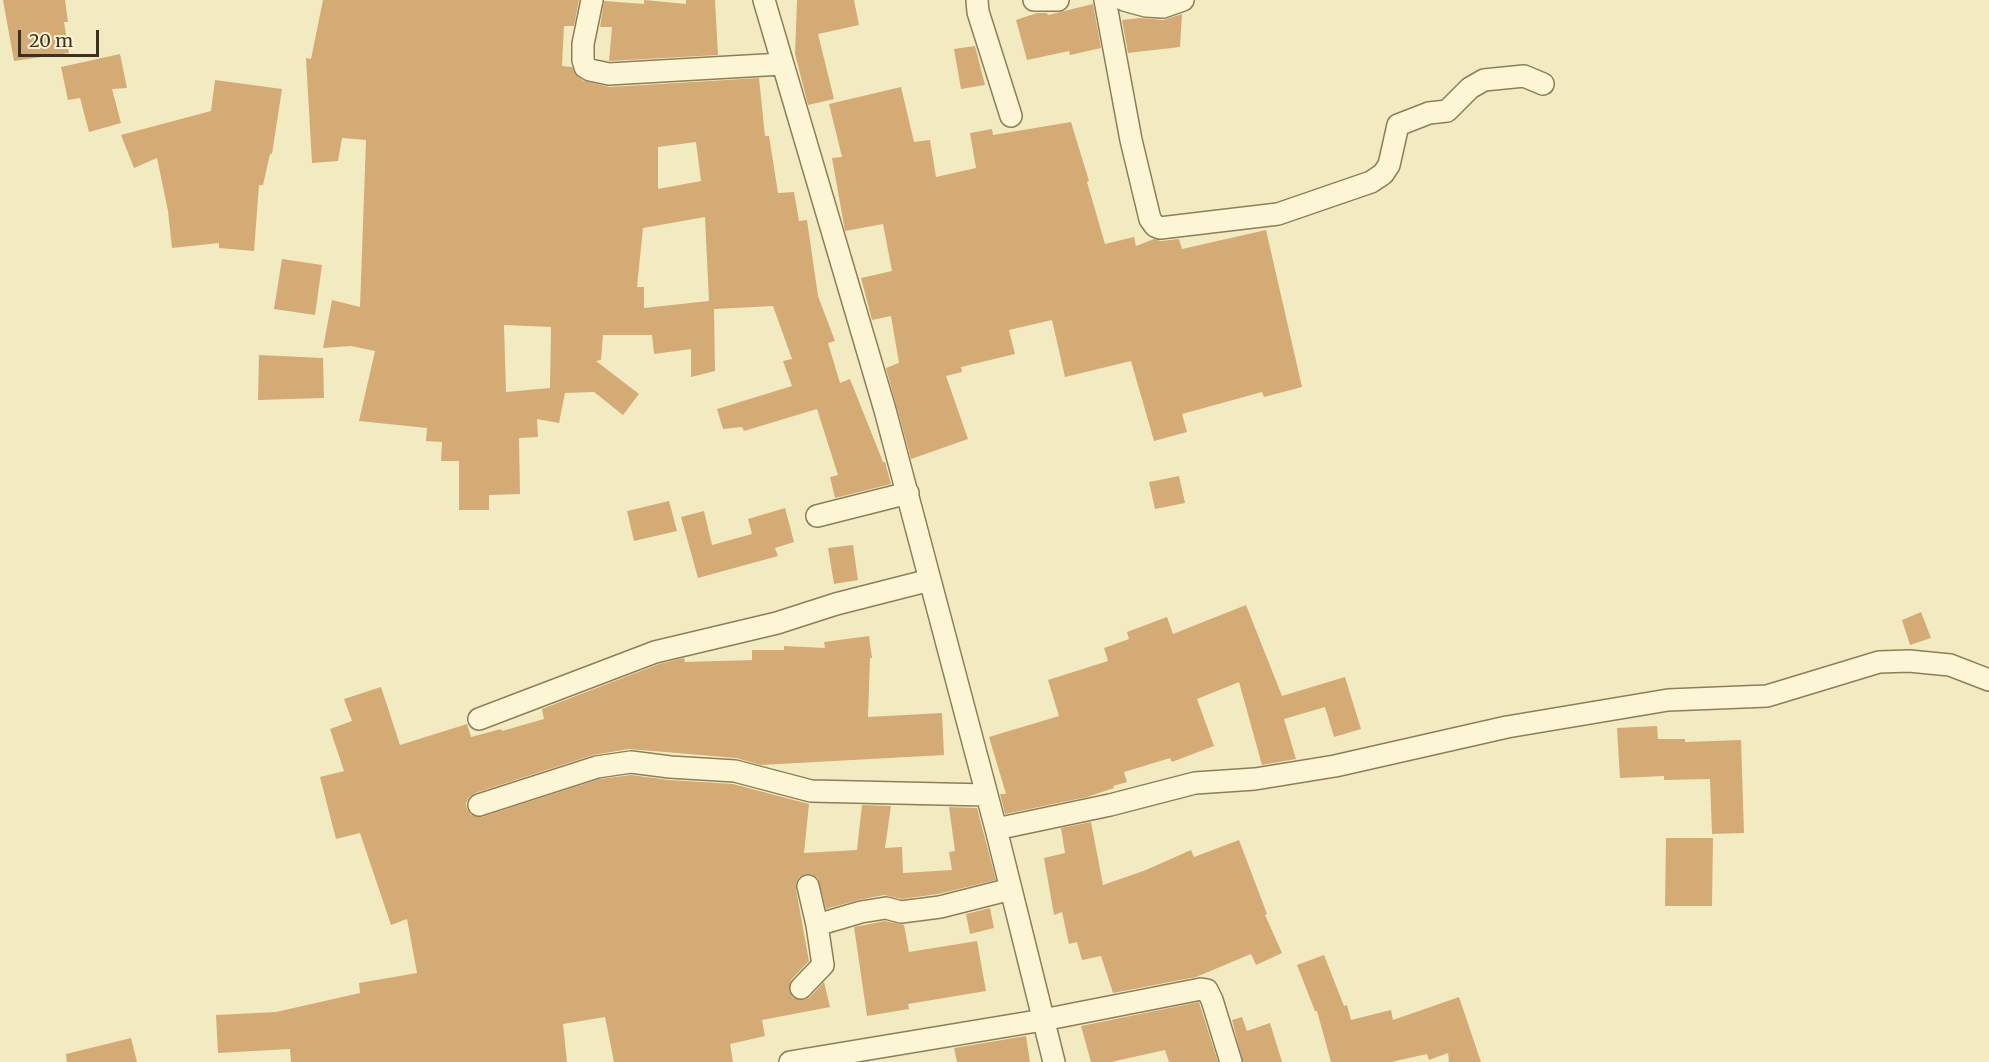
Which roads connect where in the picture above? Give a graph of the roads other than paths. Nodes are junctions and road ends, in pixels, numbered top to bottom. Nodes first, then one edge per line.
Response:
1 (592, 0) edge
2 (764, 0) edge
3 (977, 0) edge
4 (1034, 0) edge
5 (1058, 0) edge
6 (1105, 0) edge
7 (1124, 0) edge
8 (1183, 0) edge
9 (782, 64) junction
10 (1543, 84) dead end
11 (1011, 116) dead end
12 (908, 494) junction
13 (817, 516) dead end
14 (930, 580) junction
15 (1989, 680) edge
16 (479, 719) dead end
17 (987, 795) junction
18 (479, 805) dead end
19 (996, 829) junction
20 (808, 886) dead end
21 (1011, 889) junction
22 (817, 925) junction
23 (801, 988) dead end
24 (1043, 1020) junction
25 (790, 1062) edge
26 (1054, 1062) edge
27 (1231, 1062) edge

1 - 9 street
2 - 9 street
3 - 11 street
4 - 5 street
6 - 10 street
7 - 8 street
9 - 12 street
12 - 13 street
12 - 14 street
14 - 16 street
14 - 17 street
15 - 19 street
17 - 18 street
17 - 19 street
19 - 21 street
20 - 22 street
21 - 22 street
21 - 24 street
22 - 23 street
24 - 25 street
24 - 26 street
24 - 27 street

